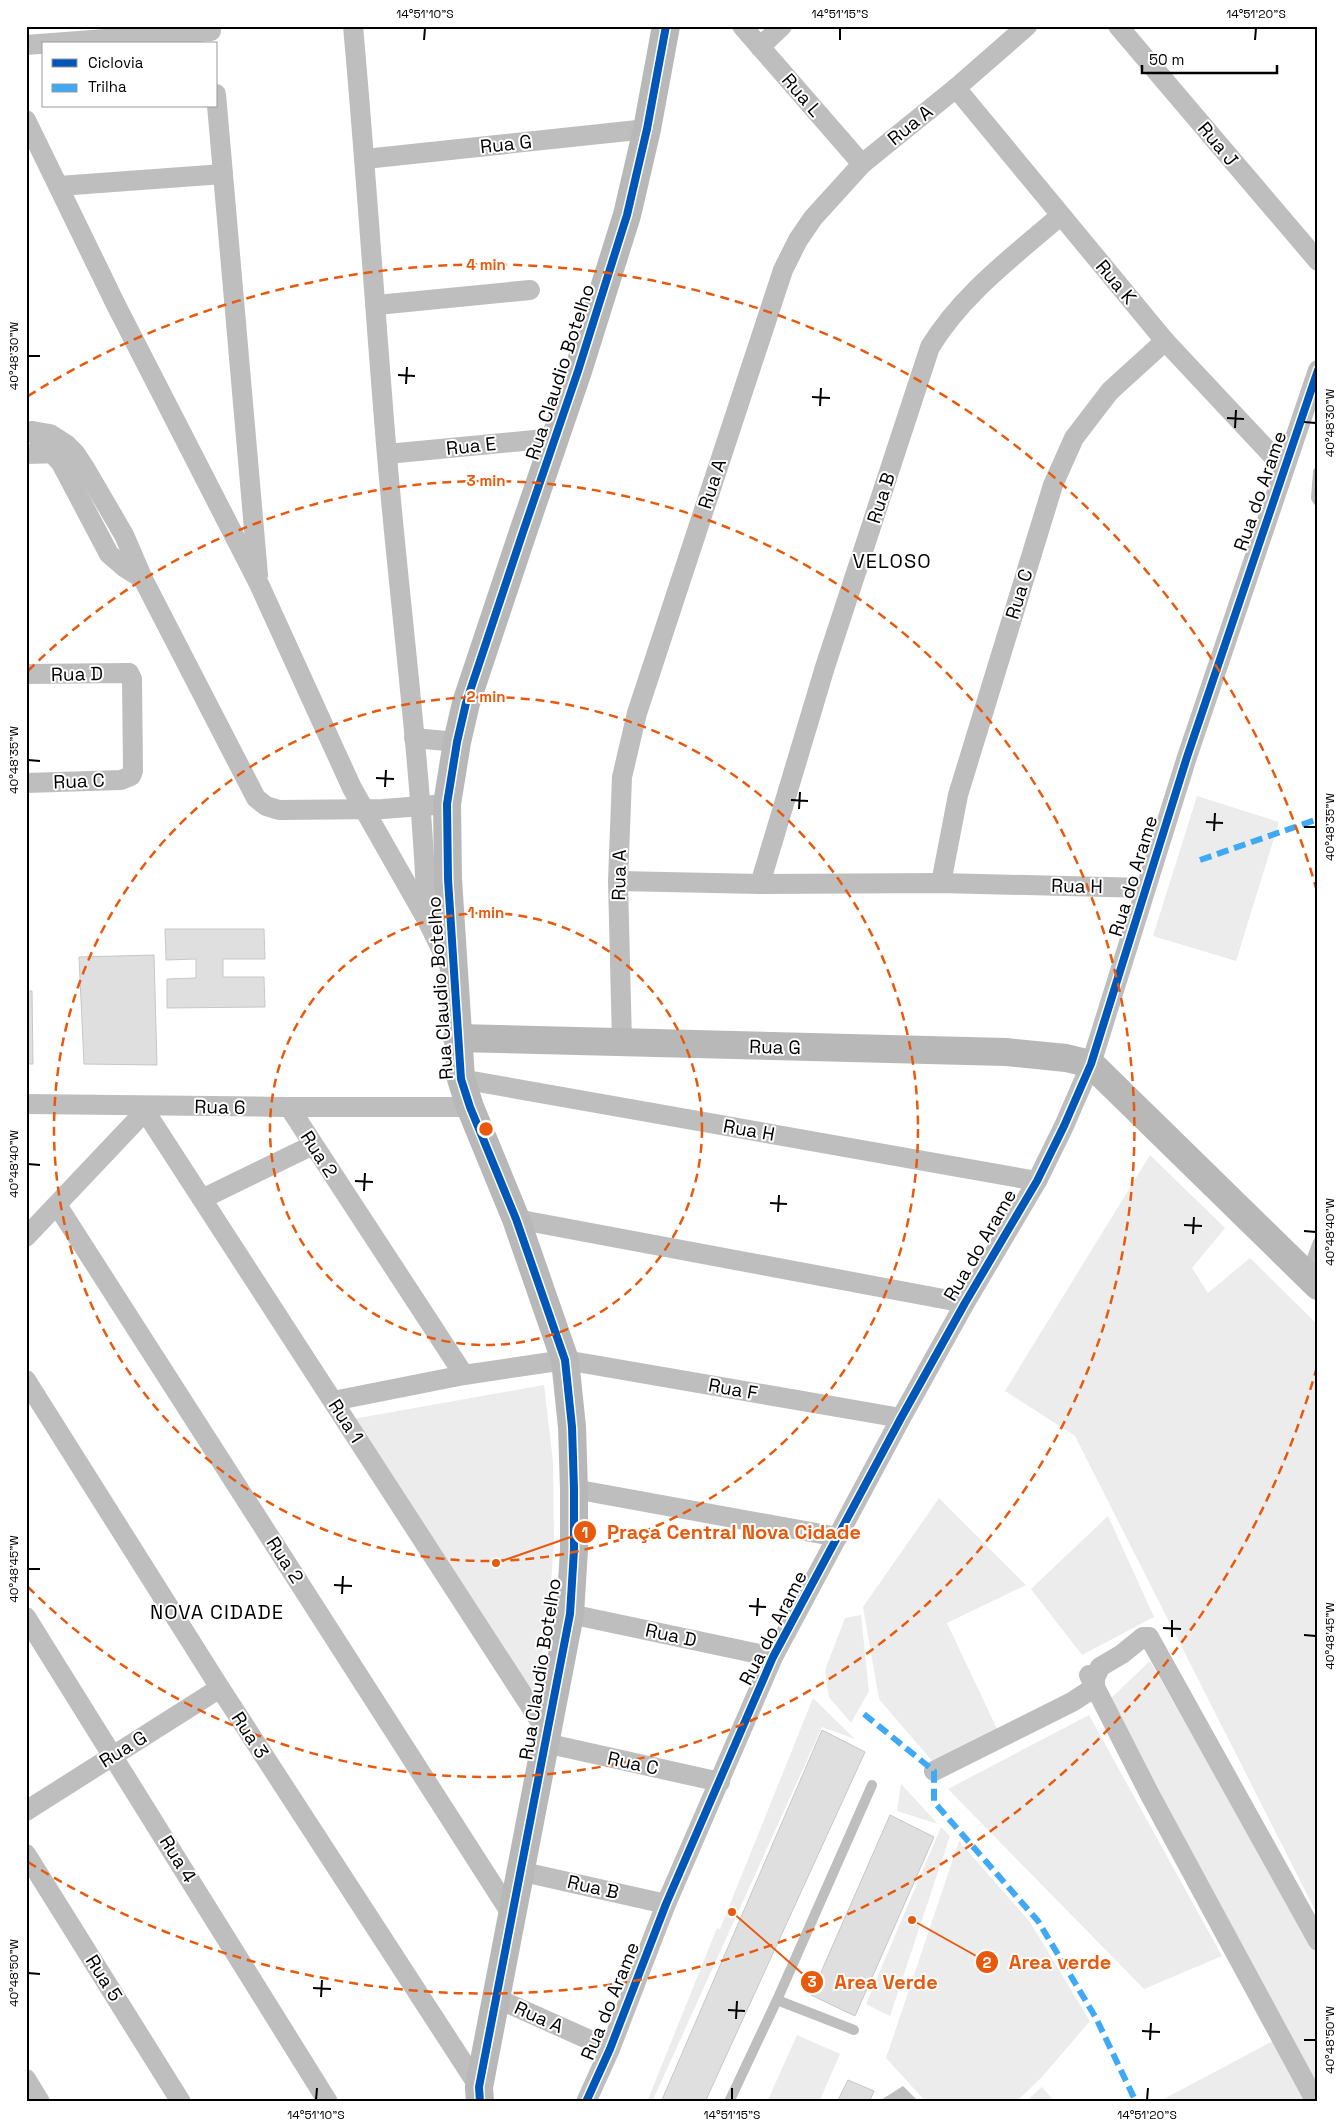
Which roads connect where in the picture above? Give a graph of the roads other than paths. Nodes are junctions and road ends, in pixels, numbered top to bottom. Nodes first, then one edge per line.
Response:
1 (353, 26) edge
2 (666, 26) edge
3 (742, 26) edge
4 (782, 26) edge
5 (1027, 26) edge
6 (1118, 26) edge
7 (211, 34) edge
8 (76, 42) edge
9 (42, 44) edge
10 (26, 45) edge
11 (760, 47) junction
12 (956, 88) junction
13 (217, 108) edge
14 (26, 120) edge
15 (647, 129) junction
16 (365, 160) junction
17 (862, 164) junction
18 (223, 174) junction
19 (59, 186) junction
20 (1060, 216) junction
21 (1318, 262) edge
22 (530, 290) dead end
23 (376, 305) junction
24 (1165, 342) junction
25 (1318, 370) edge
26 (29, 428) edge
27 (556, 438) junction
28 (75, 453) junction
29 (26, 454) edge
30 (53, 454) junction
31 (387, 454) junction
32 (1284, 468) junction
33 (1318, 472) edge
34 (1318, 501) edge
35 (143, 579) junction
36 (259, 584) junction
37 (26, 674) edge
38 (414, 738) junction
39 (457, 742) junction
40 (131, 776) joint
41 (26, 783) edge
42 (434, 805) junction
43 (364, 810) junction
44 (618, 881) junction
45 (941, 883) junction
46 (760, 884) junction
47 (1146, 888) junction
48 (427, 920) junction
49 (453, 972) junction
50 (457, 1038) junction
51 (622, 1043) junction
52 (1091, 1064) junction
53 (461, 1079) junction
54 (26, 1104) edge
55 (470, 1107) junction
56 (148, 1108) junction
57 (289, 1108) junction
58 (313, 1145) junction
59 (1037, 1181) junction
60 (202, 1199) junction
61 (57, 1205) junction
62 (516, 1219) junction
63 (26, 1237) edge
64 (1318, 1242) edge
65 (1312, 1280) edge
66 (965, 1303) junction
67 (565, 1360) junction
68 (464, 1375) junction
69 (26, 1380) edge
70 (333, 1402) junction
71 (901, 1418) junction
72 (574, 1489) junction
73 (838, 1537) junction
74 (570, 1614) junction
75 (26, 1617) edge
76 (773, 1657) junction
77 (1095, 1687) junction
78 (220, 1688) junction
79 (546, 1738) junction
80 (114, 1754) junction
81 (934, 1771) dead end
82 (720, 1782) junction
83 (872, 1786) dead end
84 (26, 1811) edge
85 (26, 1854) edge
86 (519, 1871) junction
87 (666, 1904) junction
88 (512, 1915) junction
89 (1318, 1941) edge
90 (496, 1998) junction
91 (777, 2000) junction
92 (854, 2030) dead end
93 (610, 2049) junction
94 (26, 2079) edge
95 (480, 2094) edge
96 (40, 2102) edge
97 (181, 2102) edge
98 (328, 2102) edge
99 (586, 2102) edge
100 (729, 2102) edge
101 (1316, 2102) edge

1 - 16 street
2 - 15 street, Rua Claudio Botelho
3 - 11 street, Rua L
4 - 11 street
5 - 12 street, Rua A
6 - 21 street, Rua J
7 - 8 street
9 - 10 street
11 - 17 street, Rua L
12 - 17 street, Rua A
12 - 20 street, Rua K
13 - 18 street
14 - 19 street
15 - 16 street, Rua G
15 - 27 street, Rua Claudio Botelho
16 - 23 street
17 - 44 street, Rua A
18 - 19 street
18 - 36 street
19 - 36 street
20 - 24 street, Rua K
20 - 46 street, Rua B
22 - 23 street
23 - 31 street
24 - 32 street, Rua K
24 - 45 street, Rua C
25 - 32 street, Rua do Arame
26 - 28 street
26 - 30 street
27 - 31 street, Rua E
27 - 39 street, Rua Claudio Botelho
28 - 30 street
28 - 35 street
29 - 30 street
30 - 35 street
31 - 38 street
32 - 47 street, Rua do Arame
33 - 34 lane
35 - 43 street
36 - 43 street
37 - 40 street, Rua D
38 - 39 street
38 - 42 street
39 - 42 street, Rua Claudio Botelho
40 - 41 street, Rua C
42 - 43 street
42 - 48 street
42 - 49 street, Rua Claudio Botelho
43 - 48 street
44 - 46 street, Rua H
44 - 51 street, Rua A
45 - 46 street, Rua H
45 - 47 street, Rua H
47 - 52 street, Rua do Arame
48 - 49 street
49 - 50 street, Rua Claudio Botelho
50 - 51 street, Rua G
50 - 53 street, Rua Claudio Botelho
51 - 52 street, Rua G
52 - 59 street, Rua do Arame
52 - 65 street
53 - 55 street, Rua Claudio Botelho
53 - 59 street, Rua H
54 - 56 street, Rua 6
55 - 57 street, Rua 6
55 - 62 street, Rua Claudio Botelho
56 - 57 street, Rua 6
56 - 60 street, Rua 1
56 - 61 street
57 - 58 street, Rua 2
58 - 60 street
58 - 68 street, Rua 2
59 - 66 street, Rua do Arame
60 - 70 street, Rua 1
61 - 63 street
61 - 88 street, Rua 2
62 - 66 street
62 - 67 street, Rua Claudio Botelho
64 - 65 lane
66 - 71 street, Rua do Arame
67 - 68 street, Rua F
67 - 71 street, Rua F
67 - 72 street, Rua Claudio Botelho
68 - 70 street, Rua F
69 - 78 street, Rua 3
70 - 79 street, Rua 1
71 - 73 street, Rua do Arame
72 - 73 street
72 - 74 street, Rua Claudio Botelho
73 - 76 street, Rua do Arame
74 - 76 street, Rua D
74 - 79 street, Rua Claudio Botelho
75 - 80 street, Rua 4
76 - 82 street, Rua do Arame
77 - 81 street
77 - 89 street
77 - 101 street
78 - 80 street, Rua G
78 - 95 street, Rua 3
79 - 82 street, Rua C
79 - 86 street, Rua Claudio Botelho
80 - 84 street, Rua G
80 - 98 street, Rua 4
82 - 87 street, Rua do Arame
83 - 91 lane
85 - 97 street, Rua 5
86 - 87 street, Rua B
86 - 88 street, Rua Claudio Botelho
87 - 93 street, Rua do Arame
88 - 90 street, Rua Claudio Botelho
90 - 93 street, Rua A
90 - 95 street, Rua Claudio Botelho
91 - 92 lane
91 - 100 lane
93 - 99 street, Rua do Arame
94 - 96 street

